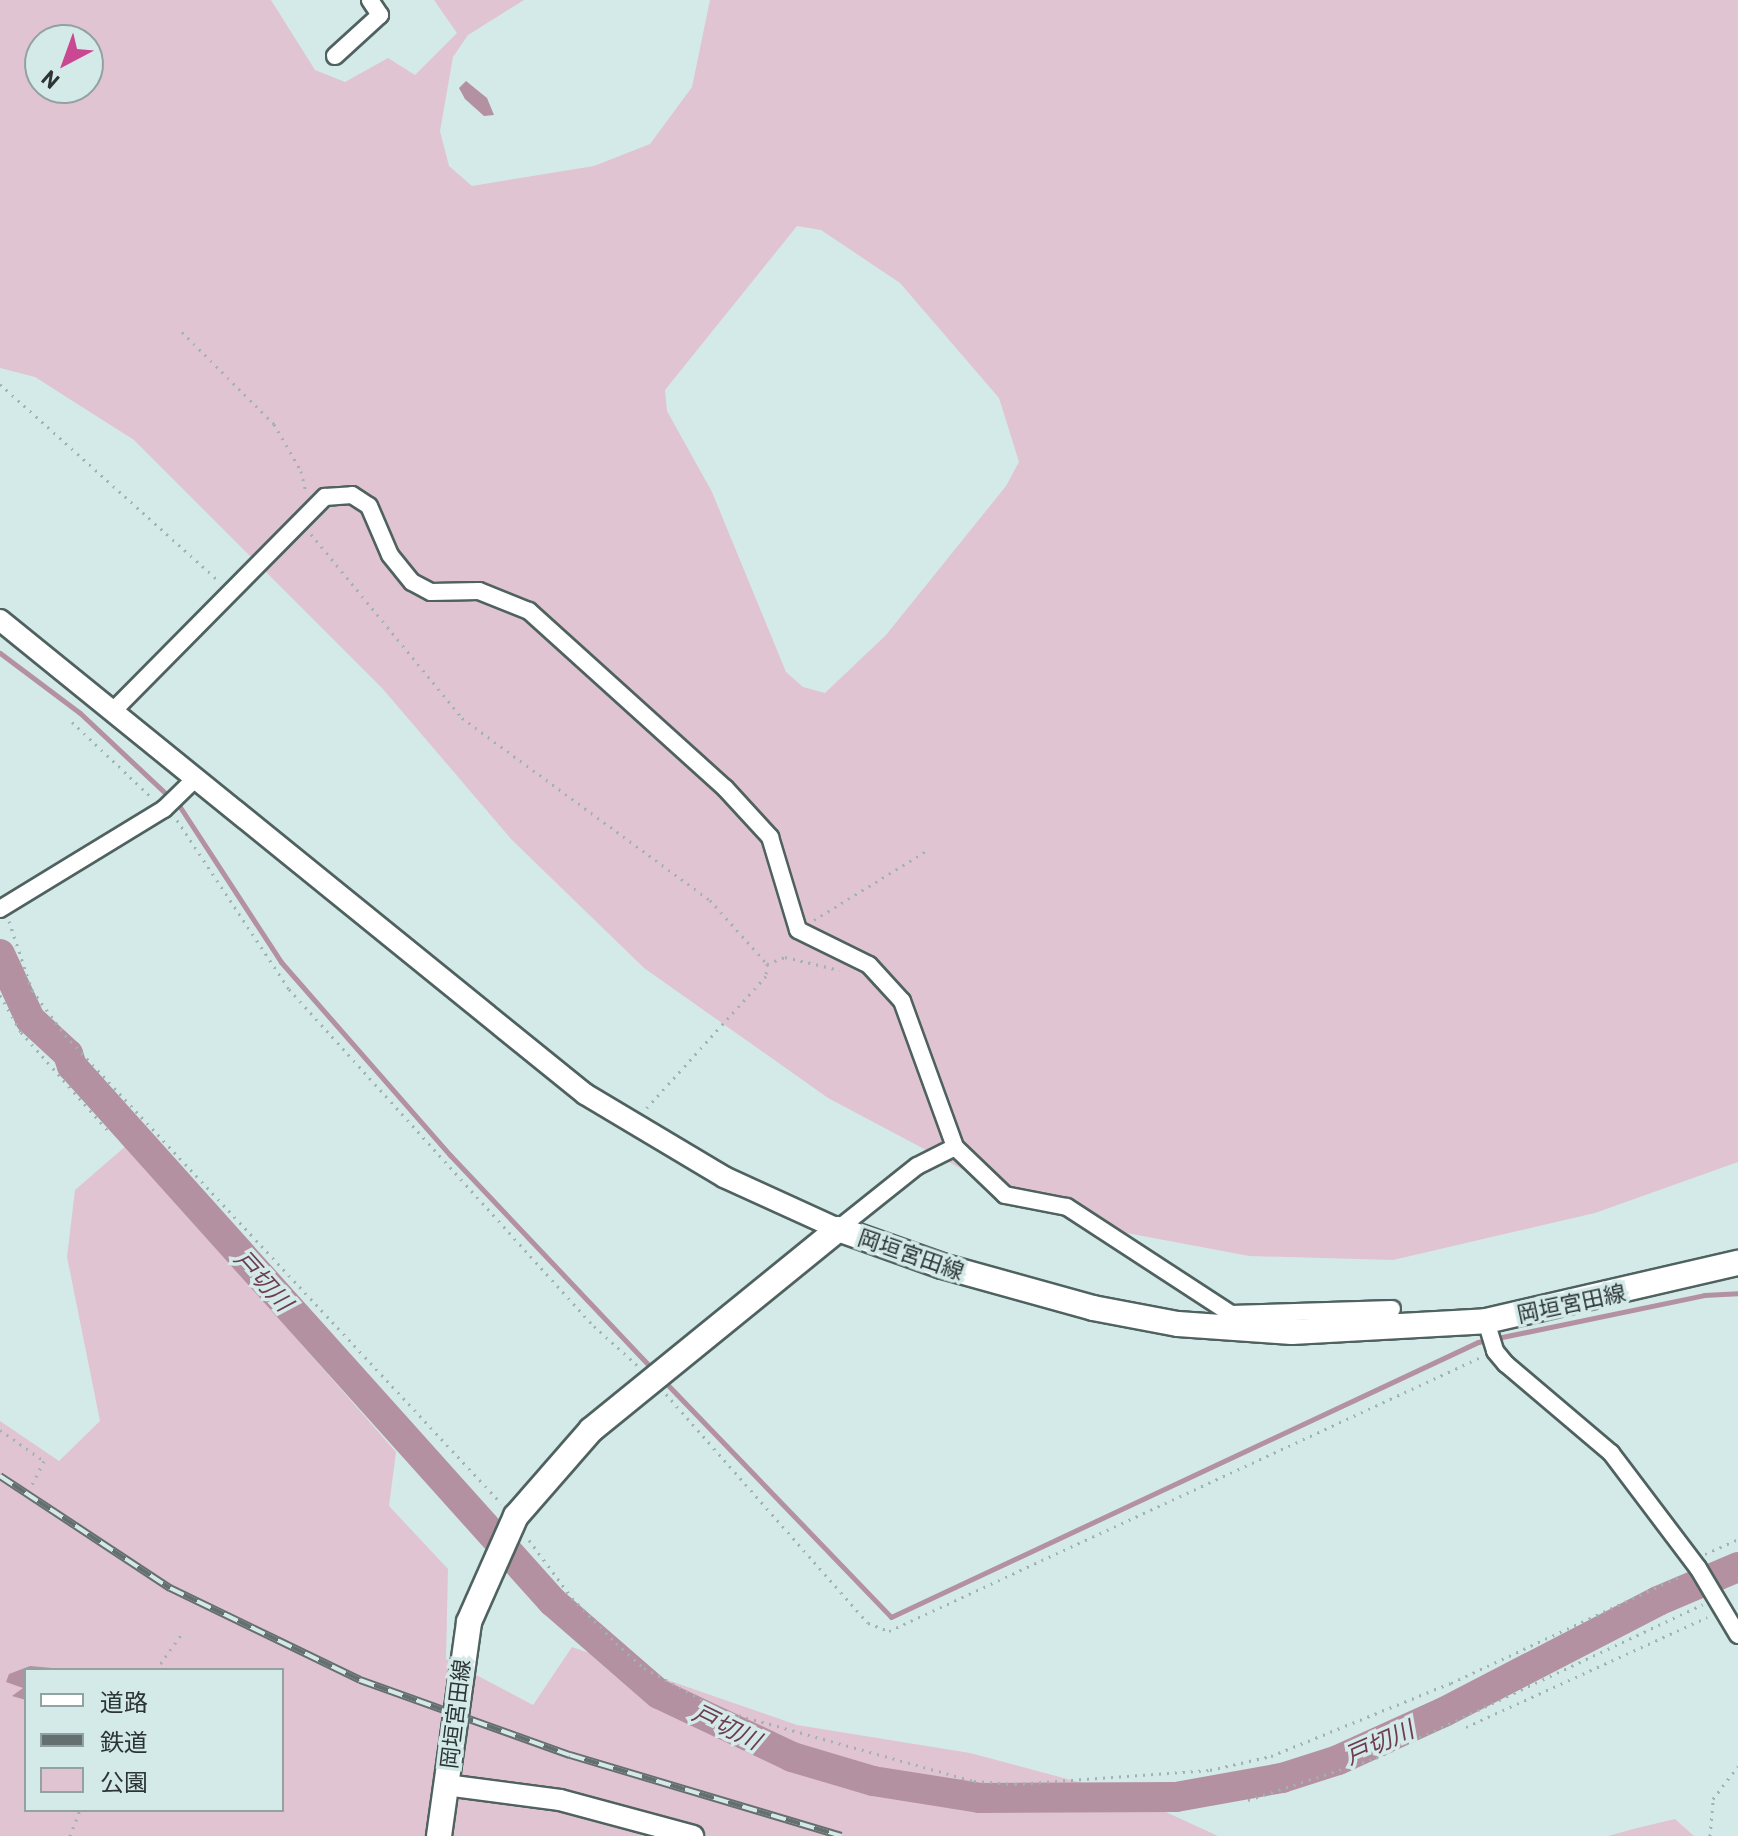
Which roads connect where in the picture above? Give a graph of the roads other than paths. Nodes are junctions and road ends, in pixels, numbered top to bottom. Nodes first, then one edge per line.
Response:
1 (370, 0) edge
2 (335, 56) dead end
3 (0, 620) edge
4 (112, 712) junction
5 (195, 779) junction
6 (3, 908) edge
7 (955, 1147) junction
8 (838, 1229) junction
9 (1738, 1263) edge
10 (1392, 1309) dead end
11 (1486, 1321) junction
12 (1738, 1635) edge
13 (446, 1785) junction
14 (439, 1836) edge
15 (693, 1836) edge

1 - 2 street
3 - 4 street
4 - 5 street
4 - 7 street
5 - 6 street
5 - 8 street
7 - 8 street
7 - 10 street
8 - 11 main road, 岡垣宮田線
8 - 13 main road, 岡垣宮田線
9 - 11 main road, 岡垣宮田線
11 - 12 street
13 - 14 main road, 岡垣宮田線
13 - 15 street

